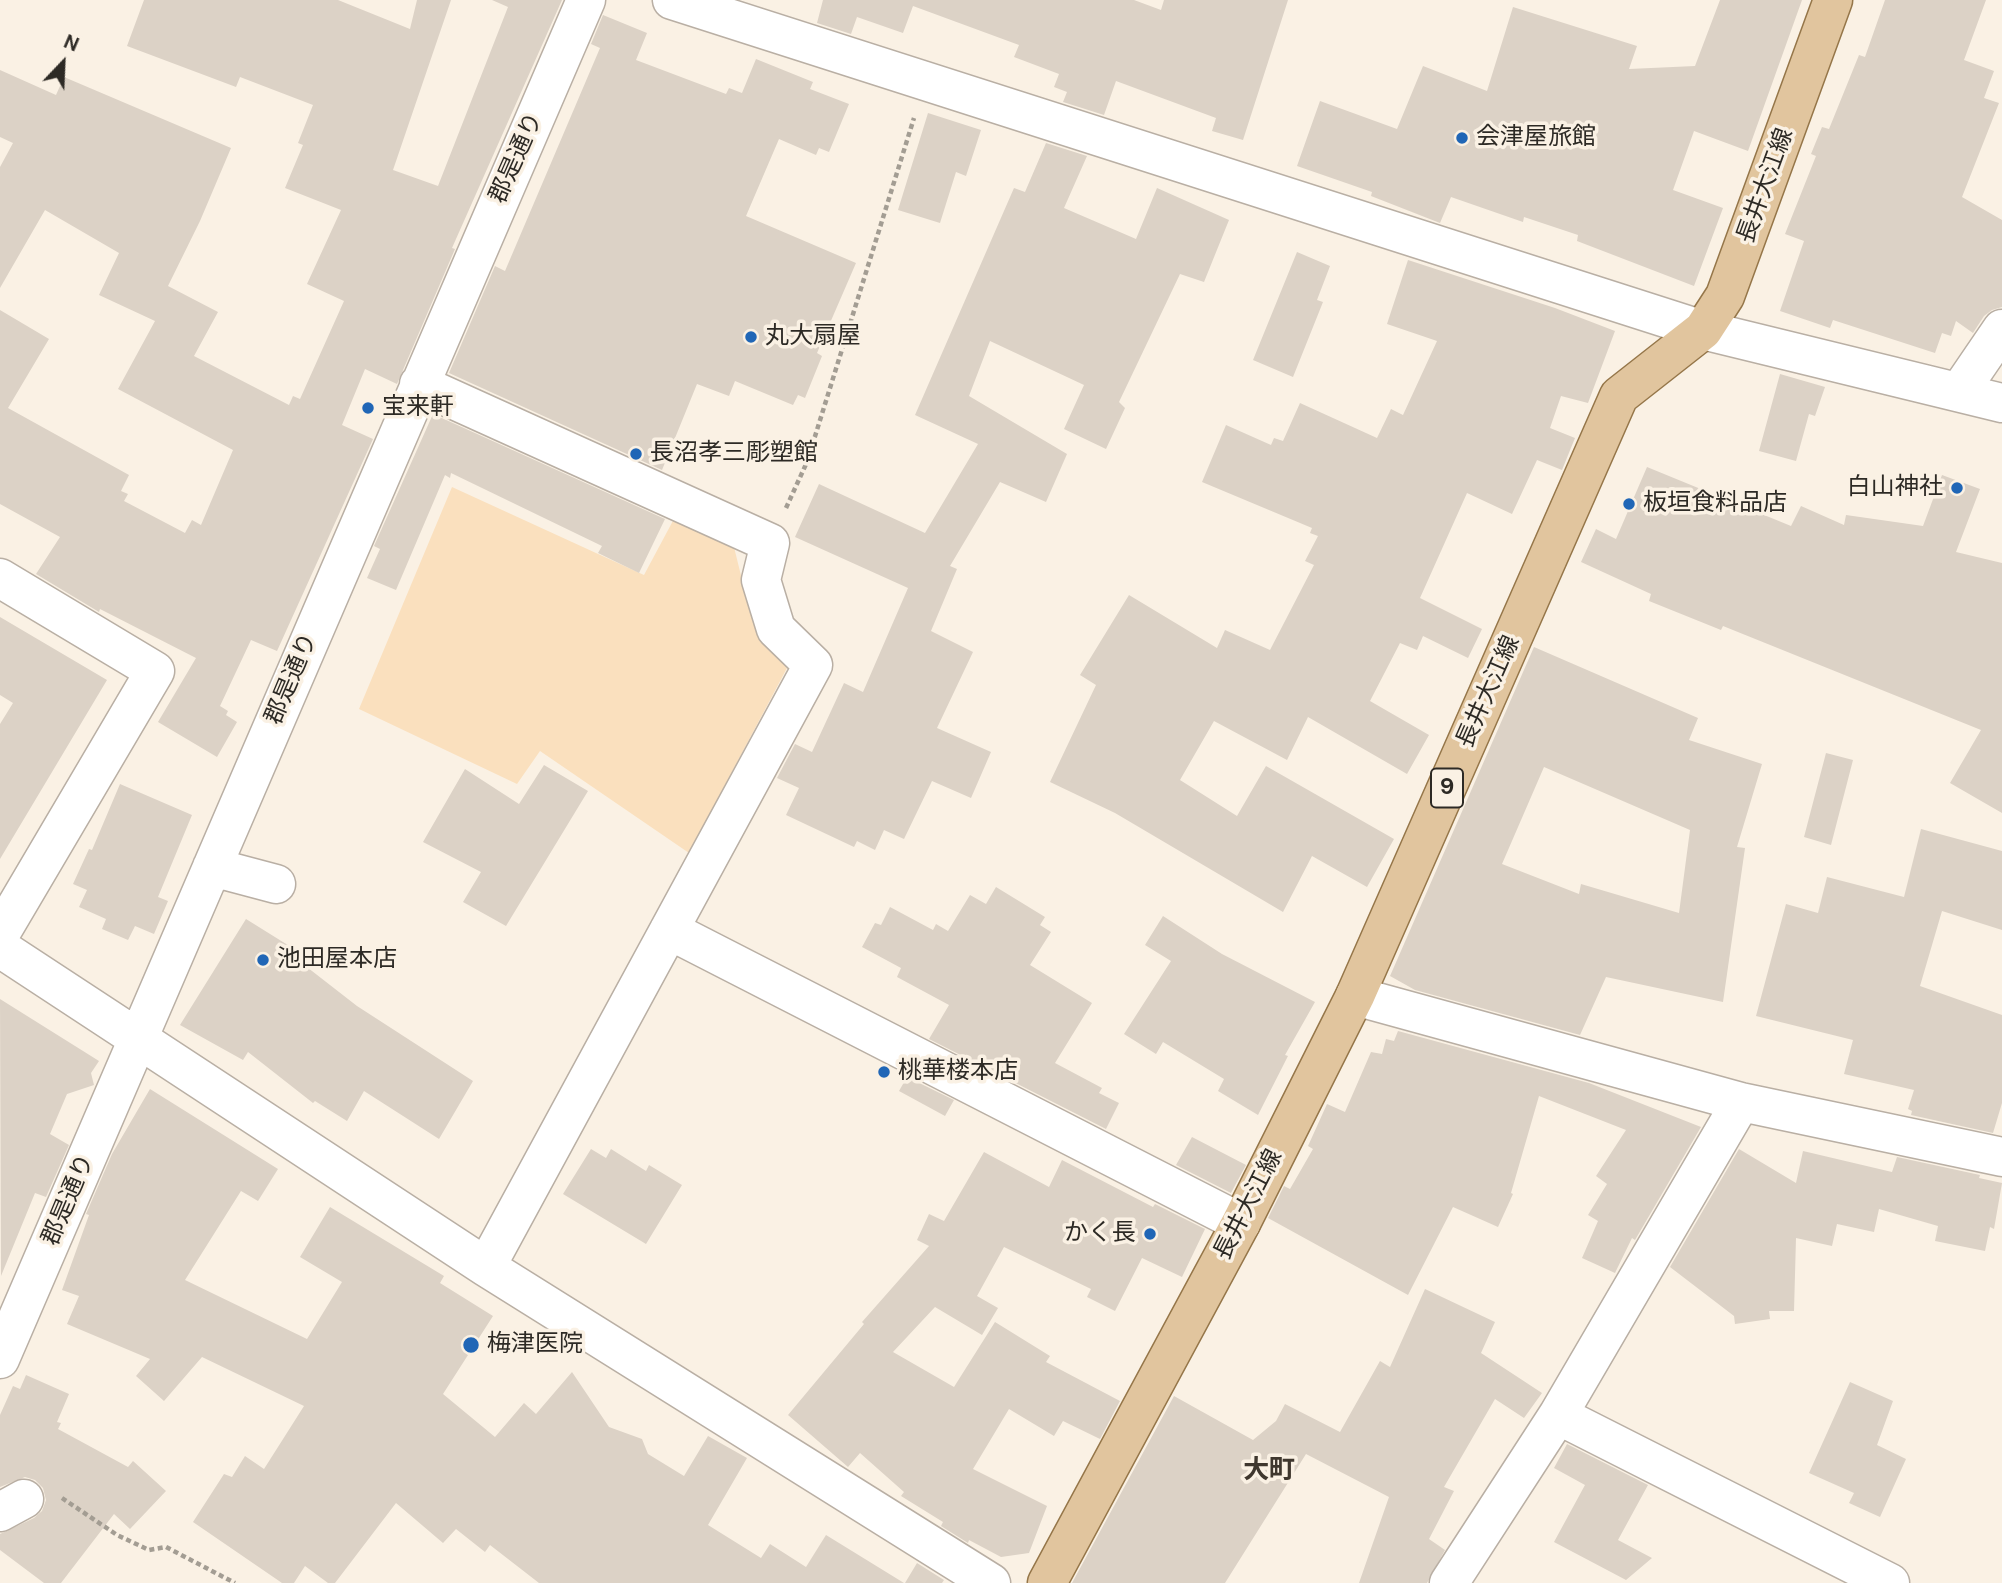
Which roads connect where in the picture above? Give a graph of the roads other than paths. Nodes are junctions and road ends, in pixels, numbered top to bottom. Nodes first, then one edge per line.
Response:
1 (586, 0) edge
2 (672, 0) edge
3 (1833, 0) edge
4 (2002, 329) edge
5 (1703, 330) junction
6 (419, 384) junction
7 (1959, 393) junction
8 (2002, 403) edge
9 (0, 578) edge
10 (212, 867) junction
11 (276, 884) dead end
12 (669, 930) junction
13 (0, 934) edge
14 (0, 948) edge
15 (1355, 996) junction
16 (137, 1040) junction
17 (1741, 1102) junction
18 (2002, 1157) edge
19 (1241, 1223) junction
20 (486, 1267) junction
21 (0, 1359) edge
22 (1558, 1415) junction
23 (991, 1583) edge
24 (1047, 1583) edge
25 (1449, 1583) edge
26 (1890, 1583) edge

1 - 6 street, 郡是通り
2 - 5 street
3 - 5 main road, 長井大江線 / 9
4 - 7 street
5 - 7 street
5 - 15 main road, 長井大江線 / 9
6 - 10 street, 郡是通り
6 - 12 street
7 - 8 street
9 - 13 street
10 - 11 street
10 - 16 street, 郡是通り
12 - 19 street
12 - 20 street
14 - 16 street
15 - 17 street
15 - 19 main road, 長井大江線 / 9
16 - 20 street
16 - 21 street, 郡是通り
17 - 18 street
17 - 22 street
19 - 24 main road, 長井大江線 / 9
20 - 23 street
22 - 25 street
22 - 26 street

